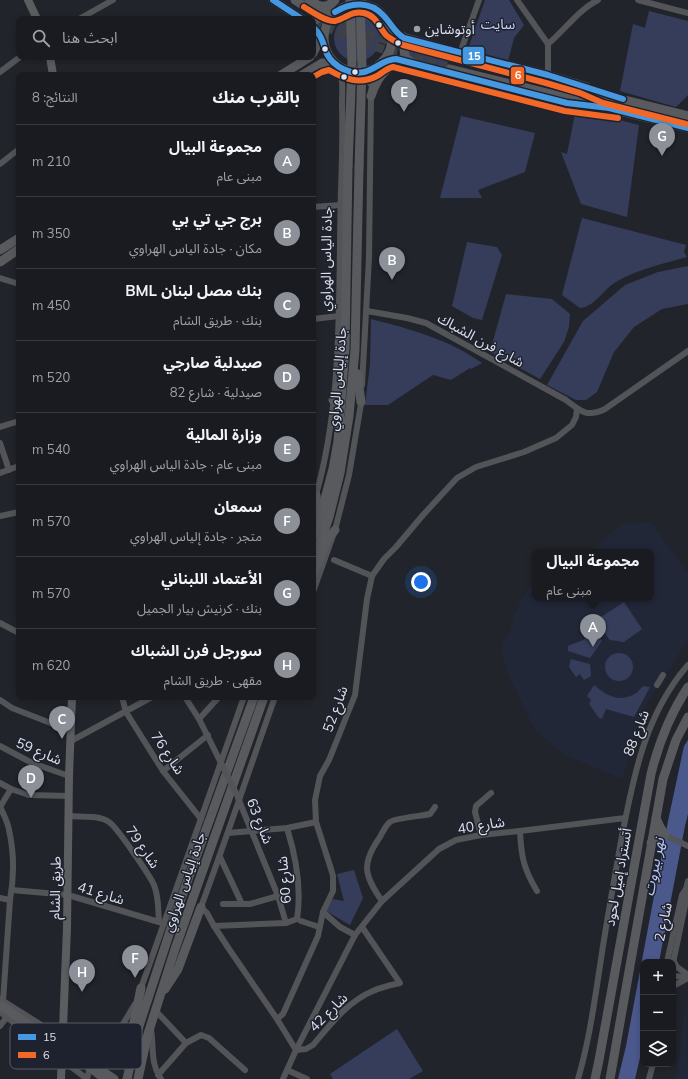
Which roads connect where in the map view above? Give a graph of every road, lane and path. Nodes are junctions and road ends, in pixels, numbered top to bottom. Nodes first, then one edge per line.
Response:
1 (28, 0) edge
2 (113, 0) edge
3 (273, 0) edge
4 (282, 0) edge
5 (295, 0) edge
6 (336, 0) edge
7 (350, 0) edge
8 (360, 0) edge
9 (373, 0) edge
10 (479, 0) edge
11 (517, 0) edge
12 (598, 0) edge
13 (638, 0) edge
14 (379, 11) junction
15 (313, 12) edge
16 (336, 12) junction
17 (688, 14) edge
18 (36, 16) edge
19 (84, 16) edge
20 (297, 16) edge
21 (390, 27) junction
22 (316, 30) edge
23 (316, 34) edge
24 (323, 40) junction
25 (418, 42) junction
26 (548, 44) junction
27 (316, 48) edge
28 (316, 52) edge
29 (456, 56) junction
30 (16, 60) edge
31 (50, 60) edge
32 (305, 60) edge
33 (383, 61) junction
34 (413, 64) junction
35 (336, 65) junction
36 (373, 69) junction
37 (450, 69) tunnel mouth
38 (0, 72) edge
39 (52, 72) edge
40 (286, 72) edge
41 (307, 72) edge
42 (548, 75) junction
43 (342, 79) junction
44 (372, 85) junction
45 (605, 95) junction
46 (371, 96) junction
47 (609, 108) junction
48 (688, 116) edge
49 (688, 128) edge
50 (16, 151) edge
51 (0, 164) edge
52 (341, 205) junction
53 (316, 207) edge
54 (16, 240) edge
55 (0, 250) edge
56 (16, 251) edge
57 (0, 262) edge
58 (0, 278) edge
59 (16, 283) edge
60 (366, 311) junction
61 (339, 316) junction
62 (316, 319) edge
63 (345, 348) junction
64 (355, 350) junction
65 (688, 351) edge
66 (333, 400) junction
67 (361, 402) junction
68 (577, 409) junction
69 (16, 422) edge
70 (0, 427) edge
71 (0, 443) edge
72 (16, 467) edge
73 (9, 470) junction
74 (0, 473) edge
75 (316, 492) edge
76 (16, 513) edge
77 (0, 516) edge
78 (316, 529) edge
79 (335, 530) junction
80 (316, 555) edge
81 (334, 560) dead end
82 (316, 567) edge
83 (372, 576) junction
84 (316, 584) edge
85 (0, 623) edge
86 (16, 631) edge
87 (688, 665) edge
88 (663, 675) dead end
89 (658, 685) dead end
90 (688, 687) edge
91 (0, 700) edge
92 (72, 700) edge
93 (123, 700) edge
94 (147, 700) edge
95 (187, 700) edge
96 (216, 700) edge
97 (243, 700) edge
98 (253, 700) edge
99 (263, 700) edge
100 (274, 700) edge
101 (126, 712) junction
102 (688, 717) edge
103 (199, 719) junction
104 (71, 731) junction
105 (208, 735) junction
106 (70, 741) junction
107 (0, 746) edge
108 (32, 763) junction
109 (164, 771) junction
110 (69, 776) junction
111 (0, 783) edge
112 (11, 789) junction
113 (491, 793) dead end
114 (29, 795) junction
115 (69, 796) junction
116 (238, 797) junction
117 (0, 806) edge
118 (435, 807) dead end
119 (69, 816) junction
120 (625, 818) junction
121 (656, 818) junction
122 (201, 819) junction
123 (316, 822) junction
124 (287, 828) junction
125 (251, 831) junction
126 (520, 831) junction
127 (228, 833) junction
128 (481, 835) junction
129 (665, 835) junction
130 (652, 843) junction
131 (686, 844) edge
132 (220, 857) junction
133 (688, 881) edge
134 (12, 890) junction
135 (537, 891) dead end
136 (68, 895) junction
137 (278, 896) junction
138 (0, 898) edge
139 (10, 900) junction
140 (382, 901) junction
141 (223, 904) dead end
142 (242, 904) junction
143 (201, 907) junction
144 (324, 912) junction
145 (301, 921) dead end
146 (162, 923) junction
147 (286, 923) junction
148 (214, 926) junction
149 (320, 927) junction
150 (362, 927) junction
151 (355, 935) junction
152 (672, 959) edge
153 (676, 967) edge
154 (676, 976) edge
155 (688, 977) edge
156 (676, 984) edge
157 (141, 988) junction
158 (159, 997) junction
159 (1, 1003) edge
160 (155, 1010) junction
161 (0, 1012) edge
162 (7, 1017) junction
163 (277, 1019) junction
164 (14, 1023) edge
165 (27, 1023) edge
166 (29, 1023) edge
167 (36, 1023) edge
168 (63, 1023) edge
169 (123, 1023) edge
170 (134, 1023) edge
171 (140, 1023) edge
172 (150, 1025) junction
173 (0, 1026) edge
174 (186, 1043) junction
175 (296, 1050) junction
176 (142, 1060) edge
177 (652, 1067) edge
178 (62, 1069) edge
179 (73, 1069) edge
180 (86, 1069) edge
181 (90, 1069) edge
182 (92, 1069) edge
183 (96, 1069) edge
184 (140, 1069) edge
185 (245, 1070) dead end
186 (287, 1070) junction
187 (160, 1077) edge
188 (61, 1079) edge
189 (87, 1079) edge
190 (97, 1079) edge
191 (105, 1079) edge
192 (114, 1079) edge
193 (138, 1079) edge
194 (283, 1079) edge
195 (308, 1079) edge
196 (578, 1079) edge
197 (594, 1079) edge
198 (610, 1079) edge
199 (649, 1079) edge

1 - 18 main road
2 - 19 street
3 - 20 highway
4 - 15 highway
5 - 15 highway
6 - 15 highway
6 - 16 highway
7 - 8 highway
7 - 63 highway, جادة إلياس الهراوي, bridge
8 - 64 highway, جادة إلياس الهراوي, bridge
9 - 14 highway
10 - 29 street
11 - 26 street
12 - 26 street
13 - 17 street
14 - 16 highway
14 - 21 highway
15 - 16 highway
16 - 24 highway
21 - 25 highway
21 - 33 highway
22 - 24 highway
23 - 27 highway
24 - 28 highway
24 - 35 highway
25 - 29 highway
25 - 34 highway
26 - 42 street
29 - 42 highway
29 - 45 highway
30 - 38 street
31 - 39 main road
32 - 40 highway
33 - 34 highway
33 - 36 highway
34 - 46 highway
34 - 47 highway
35 - 36 highway
35 - 41 highway
35 - 43 street, جادة الياس الهراوي
36 - 44 street
37 - 47 highway
42 - 45 highway
43 - 44 street
43 - 52 street, جادة الياس الهراوي
44 - 46 street
45 - 48 highway
46 - 60 street
47 - 49 highway
50 - 51 street
52 - 53 street
52 - 61 street, جادة الياس الهراوي
54 - 55 highway
56 - 57 highway
58 - 59 street
60 - 67 street, جادة إلياس الهراوي
60 - 68 street, شارع فرن الشباك
61 - 62 street
61 - 66 street, جادة الياس الهراوي
63 - 66 highway
63 - 78 highway, جادة إلياس الهراوي
64 - 67 highway
64 - 80 highway, جادة إلياس الهراوي
65 - 68 street
66 - 75 street, جادة الياس الهراوي
67 - 79 street, جادة إلياس الهراوي
68 - 83 street
69 - 70 street
71 - 73 street
72 - 73 street
73 - 74 street
76 - 77 street
79 - 82 highway
79 - 84 street, جادة إلياس الهراوي
81 - 83 street
83 - 123 street, شارع 52
85 - 86 street
87 - 120 street, شارع 88
88 - 89 street
90 - 197 highway, أتستراد إميل لحود
91 - 104 street
92 - 104 main road, طريق الشام
93 - 101 street, شارع 76
94 - 101 street
95 - 103 street, شارع 63
96 - 103 street
97 - 122 street, جادة إلياس الهراوي
98 - 171 highway, جادة إلياس الهراوي
99 - 158 highway, جادة إلياس الهراوي
100 - 116 street, جادة إلياس الهراوي
101 - 106 street
101 - 109 street, شارع 76
102 - 121 highway, أتستراد إميل لحود
103 - 105 street, شارع 63
104 - 106 main road, طريق الشام
105 - 109 street
105 - 116 street, شارع 63, bridge
106 - 110 main road, طريق الشام
107 - 108 street, شارع 59
108 - 110 street, شارع 59
108 - 114 street
109 - 122 street, شارع 76
110 - 115 main road, طريق الشام
111 - 112 street
112 - 114 street
112 - 117 street
113 - 128 street
114 - 115 street
115 - 119 main road, طريق الشام
116 - 125 street, شارع 63
116 - 127 street, جادة إلياس الهراوي
117 - 134 street
118 - 140 street
119 - 136 main road, طريق الشام
119 - 146 street, شارع 79
120 - 126 street, شارع 40
120 - 196 street, شارع 88
121 - 129 highway
121 - 130 highway, أتستراد إميل لحود
122 - 146 street, جادة إلياس الهراوي
123 - 124 street
123 - 144 street, شارع 52
124 - 125 street
124 - 147 street, شارع 60
125 - 127 street
125 - 137 street, شارع 63
126 - 128 street, شارع 40
126 - 135 street
127 - 132 street, جادة إلياس الهراوي
128 - 140 street, شارع 40
129 - 130 highway
129 - 131 street
130 - 198 highway, أتستراد إميل لحود
132 - 142 street
132 - 143 street, جادة إلياس الهراوي
133 - 152 street, شارع 2
134 - 136 street, شارع 41
134 - 139 street
136 - 146 street, شارع 41
136 - 168 main road, طريق الشام
137 - 142 street
137 - 147 street, شارع 63
138 - 139 street
139 - 159 street
140 - 150 street, شارع 40
141 - 142 street
143 - 148 street
143 - 158 highway
144 - 149 street, شارع 52
144 - 151 street
145 - 149 street
146 - 157 street, جادة إلياس الهراوي
147 - 148 street, شارع 60
148 - 163 street
149 - 163 street, شارع 52
150 - 151 street, شارع 40
150 - 175 street, شارع 42
151 - 175 street, شارع 40
153 - 155 street
154 - 155 street
155 - 156 street
157 - 169 street, جادة إلياس الهراوي
157 - 170 highway
158 - 160 highway, جادة إلياس الهراوي
159 - 165 highway, bridge
159 - 166 highway, bridge
159 - 167 street
160 - 172 highway, جادة إلياس الهراوي
160 - 174 street
161 - 162 street
162 - 164 street
162 - 173 street
163 - 175 street
172 - 176 highway, جادة إلياس الهراوي
172 - 187 street
174 - 185 street
174 - 187 street
175 - 186 street, شارع 40
177 - 199 street
178 - 188 main road, طريق الشام
179 - 189 street
180 - 190 highway, bridge
181 - 189 street
182 - 191 highway, bridge
183 - 192 highway, bridge
184 - 193 highway, جادة إلياس الهراوي
186 - 194 street, شارع 40
186 - 195 street

